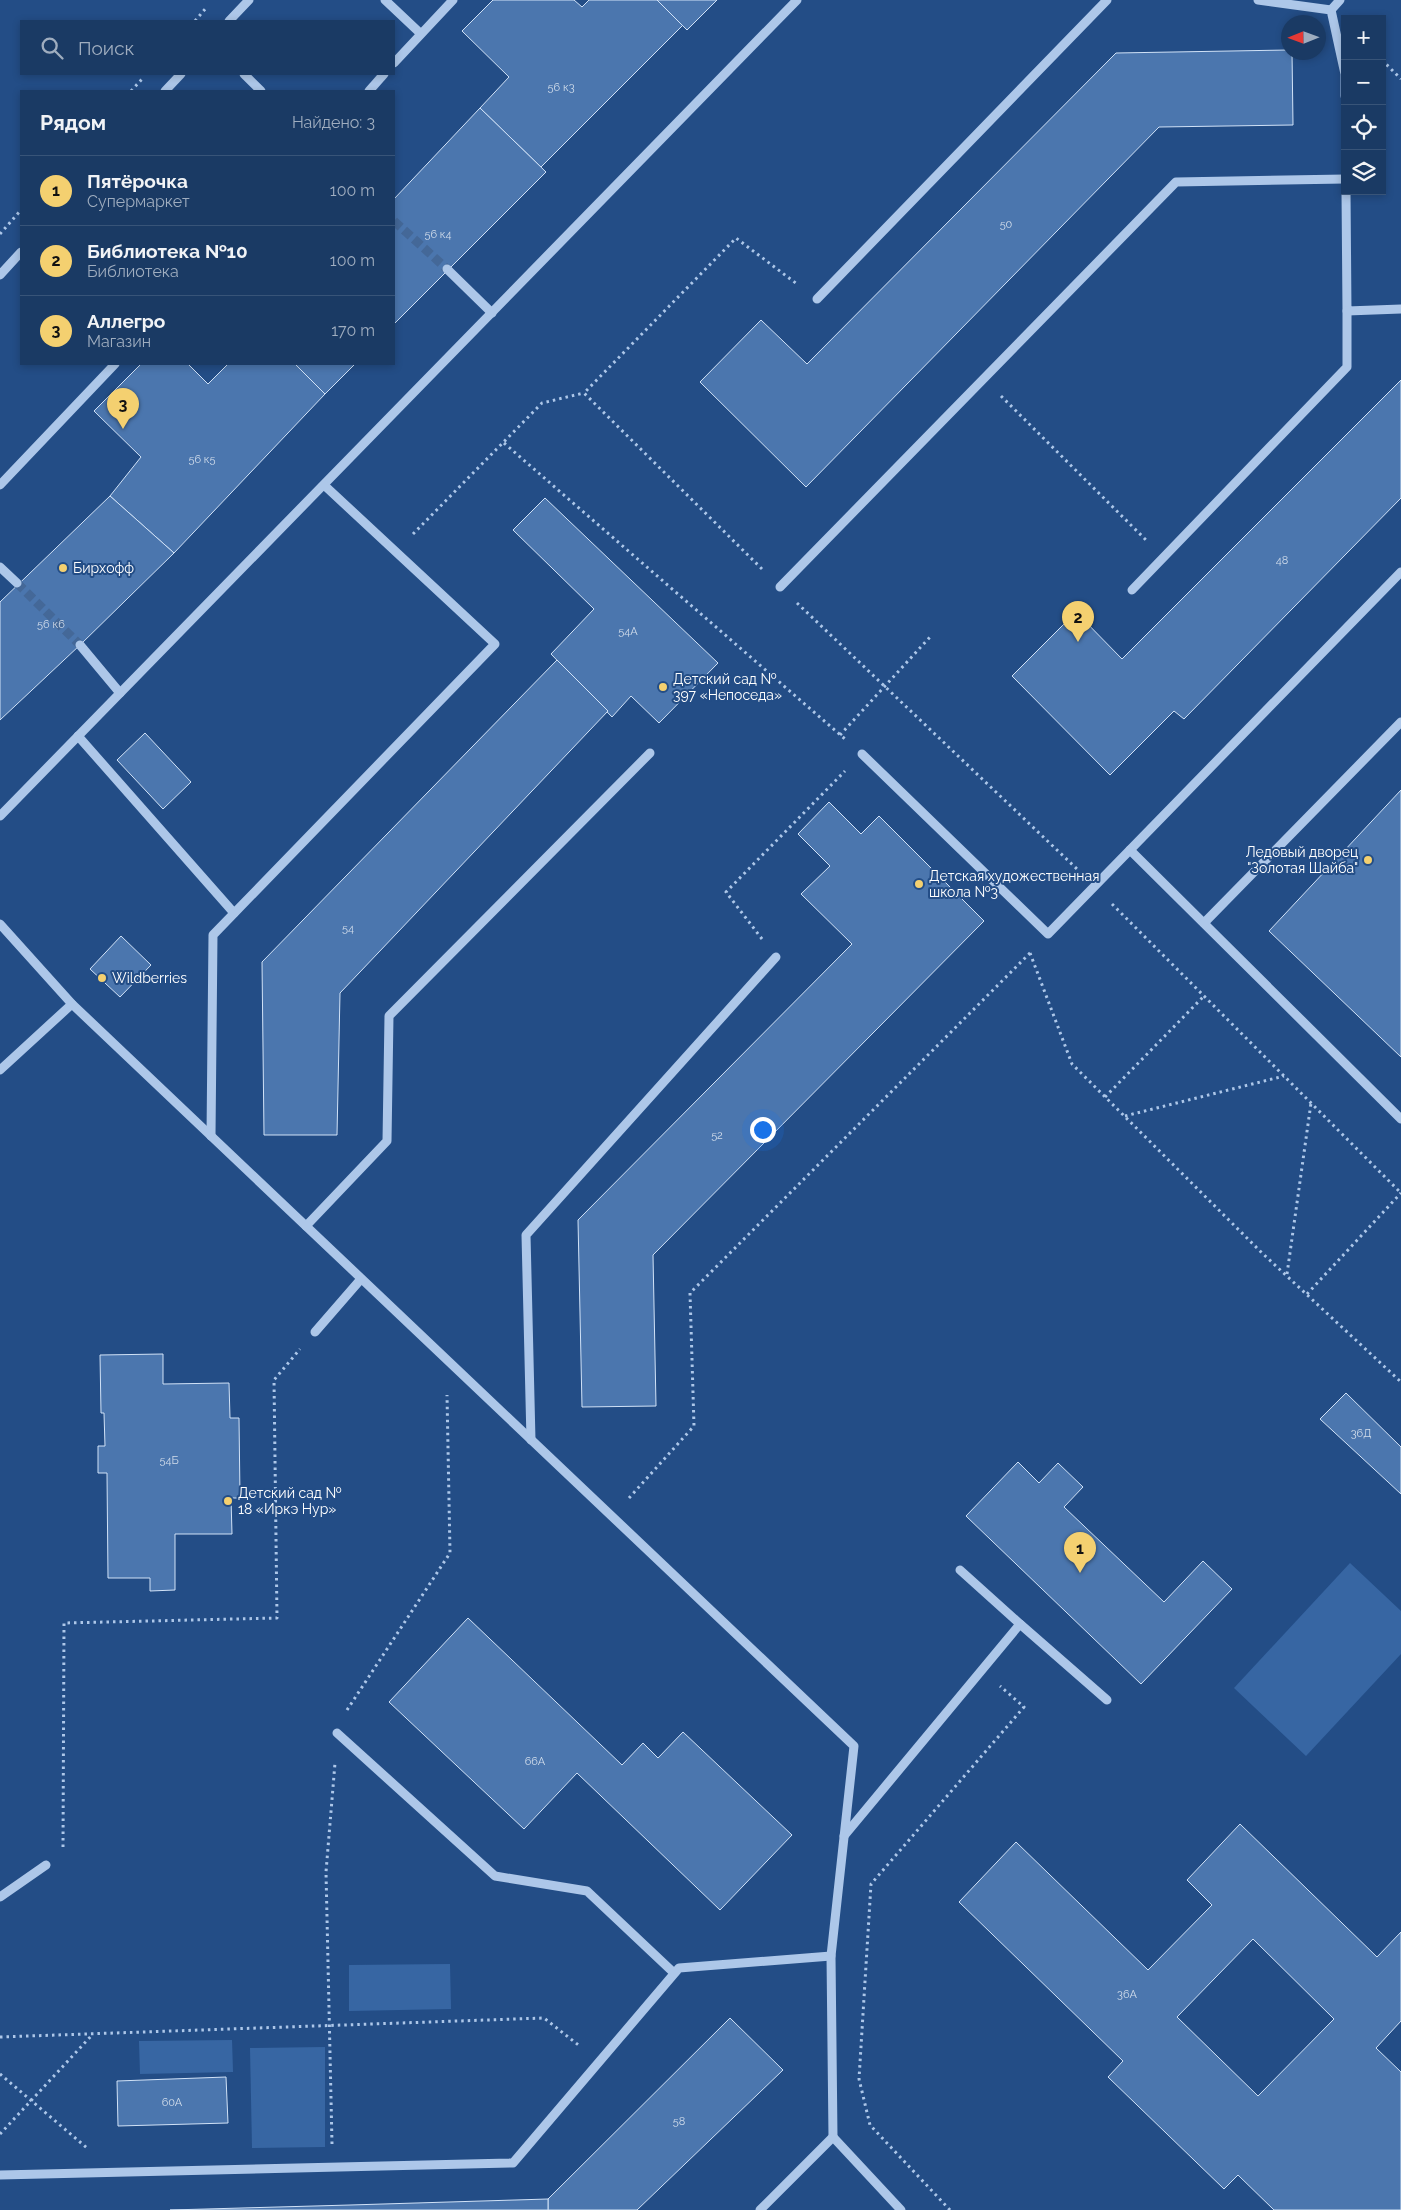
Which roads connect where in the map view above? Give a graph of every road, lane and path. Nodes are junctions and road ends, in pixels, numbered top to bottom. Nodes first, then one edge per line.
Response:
1 (249, 0) edge
2 (385, 0) edge
3 (453, 0) edge
4 (797, 0) edge
5 (1107, 0) edge
6 (1258, 0) edge
7 (1340, 0) edge
8 (207, 7) dead end
9 (1331, 10) junction
10 (196, 20) edge
11 (230, 20) edge
12 (420, 34) junction
13 (1341, 60) edge
14 (395, 62) edge
15 (1386, 64) edge
16 (146, 75) edge
17 (180, 75) edge
18 (245, 75) edge
19 (383, 75) edge
20 (1401, 79) edge
21 (132, 90) edge
22 (166, 90) edge
23 (260, 90) edge
24 (370, 90) edge
25 (1341, 179) edge
26 (1346, 195) edge
27 (20, 211) edge
28 (0, 234) edge
29 (20, 253) edge
30 (447, 269) tunnel mouth
31 (0, 275) edge
32 (817, 299) joint
33 (1401, 309) edge
34 (1347, 311) junction
35 (492, 313) junction
36 (113, 365) edge
37 (983, 378) junction
38 (584, 393) junction
39 (504, 443) junction
40 (0, 484) edge
41 (324, 485) junction
42 (395, 551) junction
43 (1164, 558) junction
44 (0, 566) edge
45 (1401, 572) edge
46 (17, 583) tunnel mouth
47 (780, 587) junction
48 (1132, 590) dead end
49 (930, 637) dead end
50 (80, 646) tunnel mouth
51 (885, 686) junction
52 (120, 693) junction
53 (1401, 722) edge
54 (840, 735) junction
55 (78, 736) junction
56 (650, 753) dead end
57 (862, 754) junction
58 (0, 816) edge
59 (1130, 850) junction
60 (1095, 887) junction
61 (234, 912) junction
62 (0, 924) edge
63 (1204, 924) junction
64 (1048, 934) junction
65 (1030, 953) junction
66 (776, 957) joint
67 (1204, 996) junction
68 (72, 1004) junction
69 (0, 1070) edge
70 (1284, 1076) junction
71 (1105, 1097) junction
72 (1311, 1103) junction
73 (1124, 1116) junction
74 (1401, 1119) edge
75 (211, 1136) junction
76 (1401, 1193) edge
77 (306, 1226) junction
78 (1287, 1275) junction
79 (362, 1279) junction
80 (1307, 1294) junction
81 (315, 1332) joint
82 (1401, 1382) edge
83 (531, 1440) junction
84 (612, 1517) junction
85 (960, 1570) dead end
86 (1020, 1624) junction
87 (982, 1670) junction
88 (1107, 1700) dead end
89 (337, 1733) dead end
90 (844, 1836) junction
91 (46, 1865) joint
92 (0, 1897) edge
93 (831, 1956) junction
94 (674, 1973) junction
95 (93, 2034) junction
96 (0, 2037) edge
97 (599, 2061) junction
98 (0, 2074) edge
99 (31, 2101) junction
100 (0, 2134) edge
101 (833, 2137) junction
102 (115, 2172) junction
103 (0, 2175) edge
104 (760, 2210) edge
105 (901, 2210) edge
106 (950, 2210) edge

1 - 11 street
2 - 12 street
3 - 12 street
4 - 35 street
5 - 32 street
6 - 9 street
7 - 9 street
8 - 10 path
9 - 13 street
12 - 14 street
15 - 20 path
16 - 21 path
17 - 22 street
18 - 23 street
19 - 24 street
25 - 37 street
26 - 34 street
27 - 28 path
29 - 31 street
30 - 35 street
32 - 38 path
33 - 34 street
34 - 43 street
35 - 41 street
36 - 40 street
37 - 43 path
37 - 47 street
38 - 39 path
38 - 47 path
39 - 42 path
39 - 54 path
41 - 42 street
41 - 52 street
42 - 61 street
43 - 48 street
44 - 46 street
45 - 59 street
47 - 51 path
49 - 51 path
50 - 52 street
51 - 54 path
51 - 60 path
52 - 55 street
53 - 63 street
54 - 57 path
55 - 58 street
55 - 61 street
56 - 77 street
57 - 64 street
57 - 66 path
59 - 60 street
59 - 63 street
60 - 64 street
60 - 67 path
61 - 75 street
62 - 68 street
63 - 74 street
64 - 65 path
65 - 71 path
65 - 84 path
66 - 83 street
67 - 70 path
67 - 71 path
68 - 69 street
68 - 75 street
70 - 72 path
70 - 73 path
71 - 73 path
72 - 76 path
72 - 78 path
73 - 78 path
75 - 77 street
76 - 80 path
77 - 79 street
78 - 80 path
79 - 81 street
79 - 83 street
80 - 82 path
81 - 91 path
83 - 84 street
84 - 90 street
85 - 86 street
86 - 87 street
86 - 88 street
87 - 90 street
87 - 106 path
89 - 94 street
90 - 93 street
91 - 92 street
93 - 94 street
93 - 101 street
94 - 97 street
95 - 96 path
95 - 97 path
95 - 99 path
97 - 102 street
98 - 99 path
99 - 100 path
99 - 102 path
101 - 104 street
101 - 105 street
102 - 103 street

